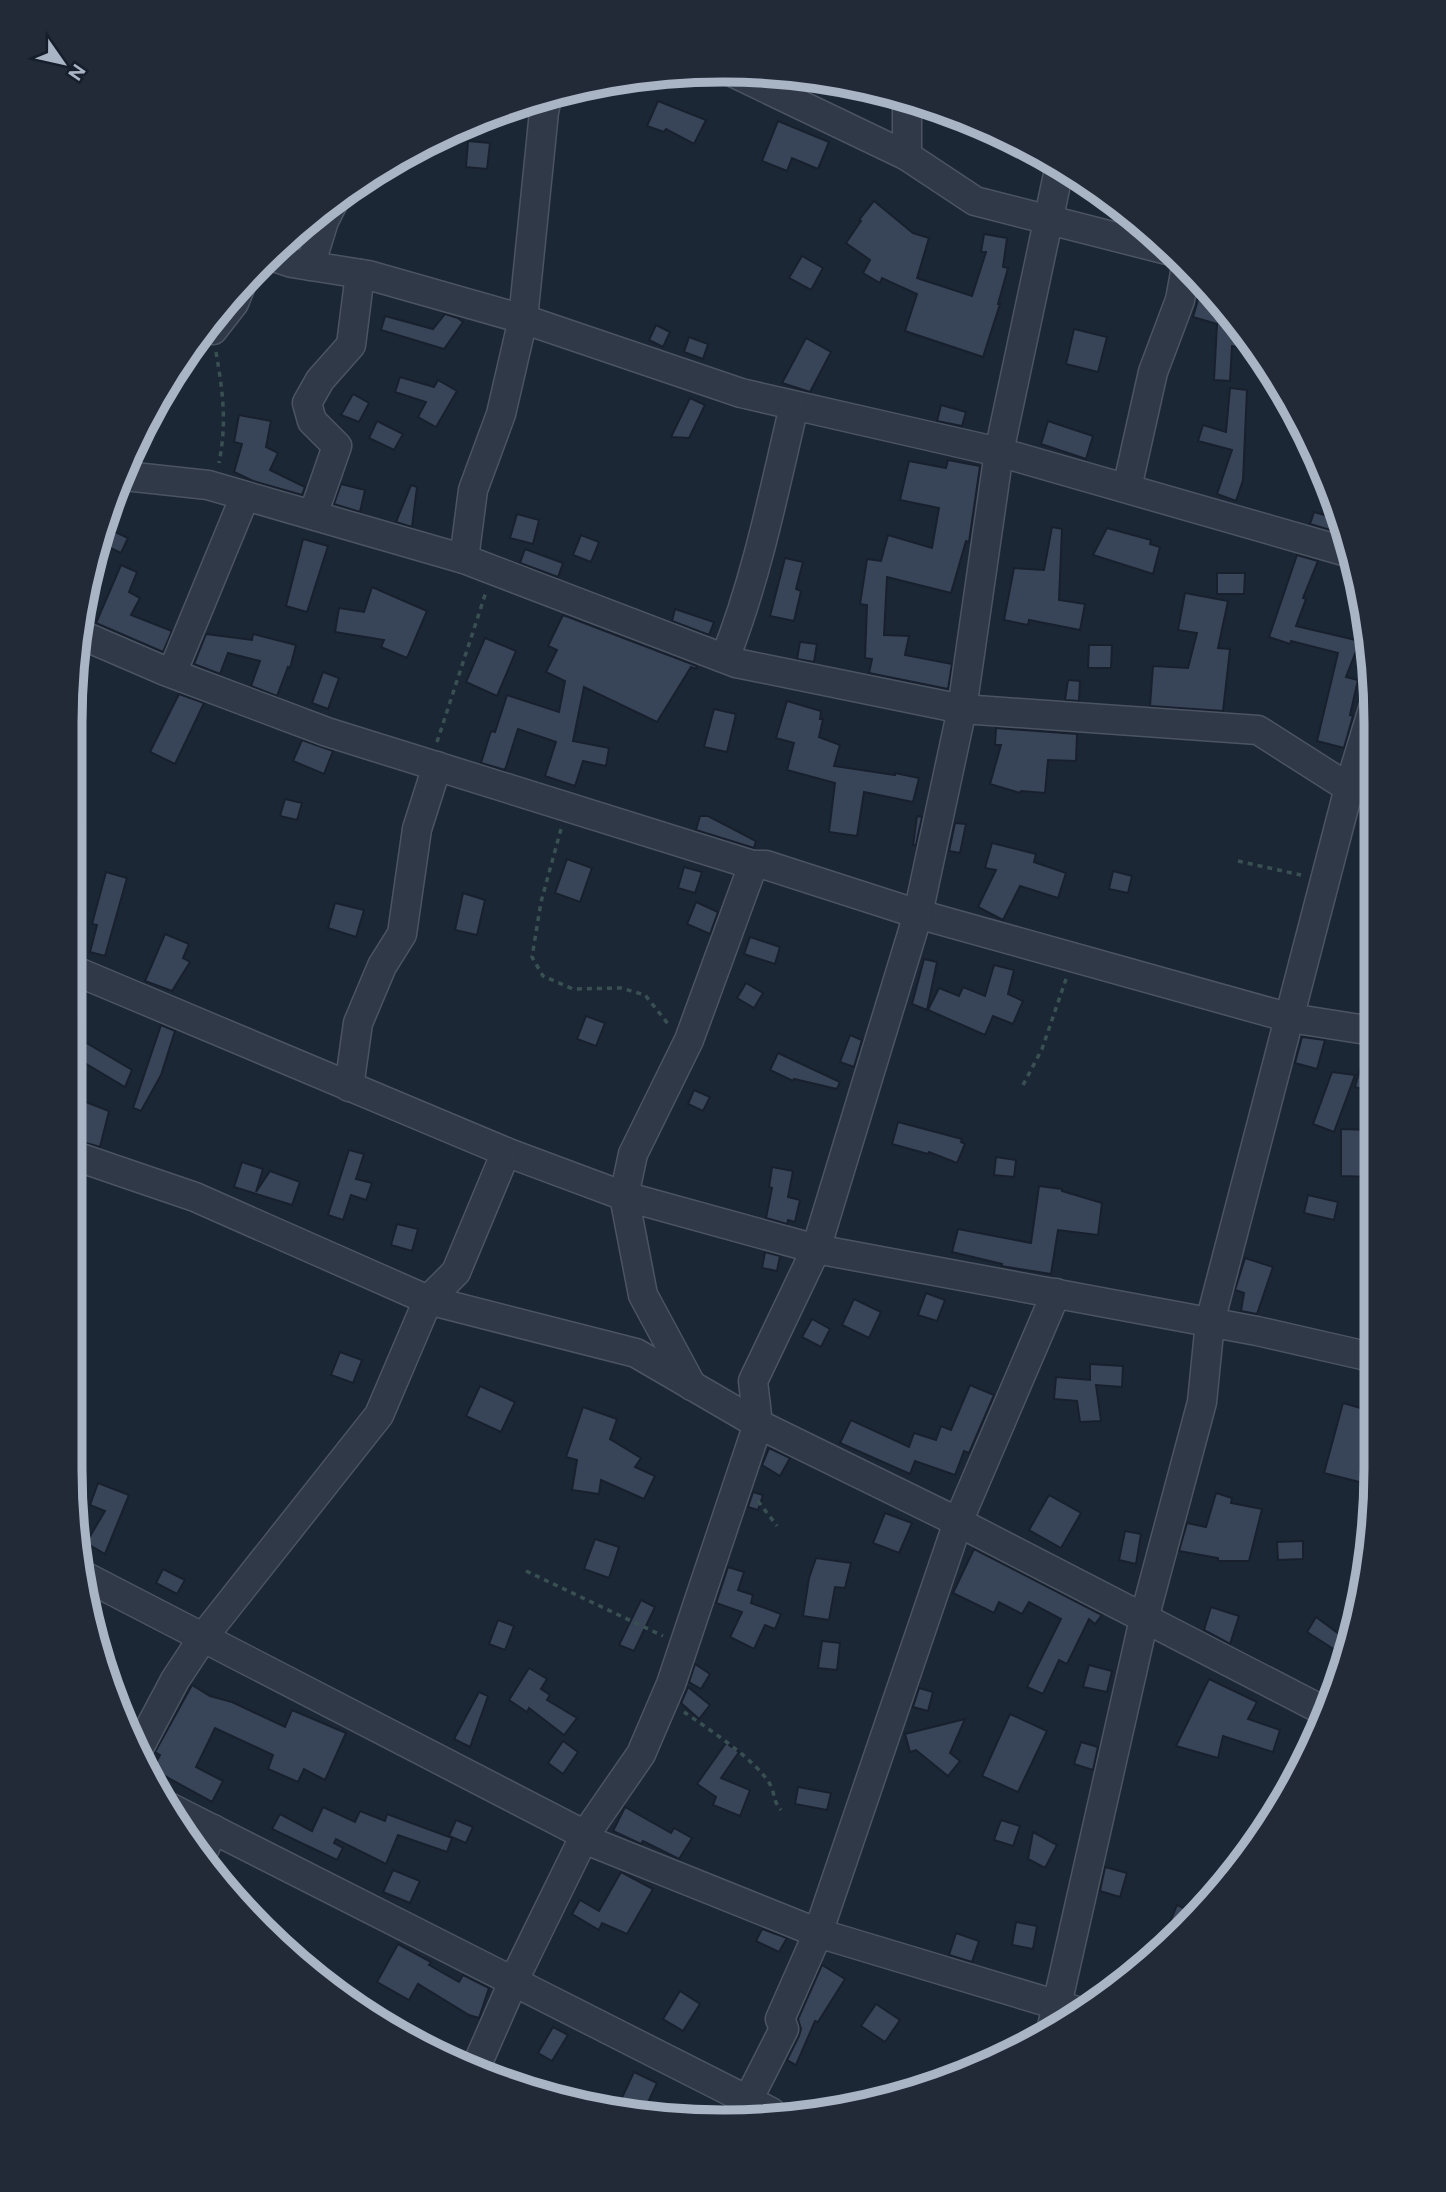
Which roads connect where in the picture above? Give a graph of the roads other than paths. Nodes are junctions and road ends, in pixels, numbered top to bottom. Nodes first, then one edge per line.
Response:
1 (756, 84) edge
2 (545, 108) edge
3 (907, 109) edge
4 (907, 156) junction
5 (1057, 177) edge
6 (1047, 220) junction
7 (323, 223) edge
8 (1150, 246) edge
9 (281, 259) edge
10 (310, 266) junction
11 (360, 274) junction
12 (1184, 278) edge
13 (523, 319) junction
14 (793, 406) junction
15 (999, 452) junction
16 (132, 476) edge
17 (1127, 488) junction
18 (245, 496) junction
19 (313, 515) junction
20 (1340, 550) edge
21 (464, 559) junction
22 (88, 638) edge
23 (724, 658) junction
24 (172, 673) junction
25 (962, 709) junction
26 (433, 765) junction
27 (1364, 770) edge
28 (1361, 790) edge
29 (753, 865) junction
30 (919, 914) junction
31 (82, 974) edge
32 (1290, 1018) junction
33 (1364, 1030) edge
34 (349, 1087) junction
35 (506, 1152) junction
36 (82, 1158) edge
37 (624, 1196) junction
38 (816, 1249) junction
39 (1056, 1293) junction
40 (428, 1300) junction
41 (1210, 1322) junction
42 (1364, 1355) edge
43 (692, 1386) junction
44 (758, 1424) junction
45 (958, 1522) junction
46 (93, 1580) edge
47 (1144, 1619) junction
48 (204, 1636) junction
49 (1317, 1708) edge
50 (143, 1741) edge
51 (183, 1814) edge
52 (213, 1829) junction
53 (585, 1835) junction
54 (206, 1846) edge
55 (818, 1933) junction
56 (514, 1980) junction
57 (1054, 2016) edge
58 (479, 2061) edge
59 (754, 2109) edge

1 - 4 street
2 - 13 street
3 - 4 street
4 - 6 street
5 - 6 street
6 - 8 street
6 - 15 street
7 - 10 street
9 - 10 street
10 - 11 street
11 - 13 street
11 - 19 street
12 - 17 street
13 - 14 street
13 - 21 street
14 - 15 street
14 - 23 street
15 - 17 street
15 - 25 street
16 - 18 street
17 - 20 street
18 - 19 street
18 - 24 street
19 - 21 street
21 - 23 street
22 - 24 street
23 - 25 street
24 - 26 street
25 - 28 street
25 - 30 street
26 - 29 street
26 - 34 street
27 - 28 street
28 - 32 street
29 - 30 street
29 - 37 street
30 - 32 street
30 - 38 street
31 - 34 street
32 - 33 street
32 - 41 street
34 - 35 street
35 - 37 street
35 - 40 street
36 - 40 street
37 - 38 street
37 - 43 street
38 - 39 street
38 - 44 street
39 - 41 street
39 - 45 street
40 - 43 street
40 - 48 street
41 - 42 street
41 - 47 street
43 - 44 street
44 - 45 street
44 - 53 street
45 - 47 street
45 - 55 street
46 - 48 street
47 - 49 street
47 - 57 street
48 - 50 street
48 - 53 street
51 - 52 street
52 - 54 street
52 - 56 street
53 - 55 street
53 - 56 street
55 - 57 street
55 - 59 street
56 - 58 street
56 - 59 street

